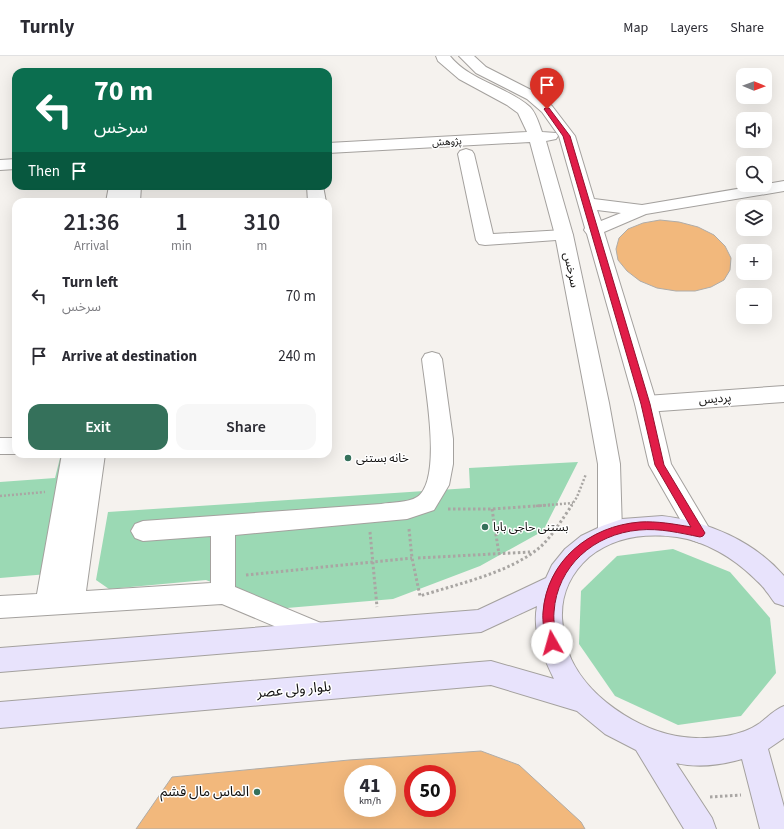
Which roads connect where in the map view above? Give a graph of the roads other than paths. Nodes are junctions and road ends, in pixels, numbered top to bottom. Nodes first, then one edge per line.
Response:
1 (443, 56) edge
2 (466, 56) edge
3 (567, 136) junction
4 (537, 137) junction
5 (332, 148) edge
6 (466, 154) dead end
7 (12, 164) edge
8 (0, 165) edge
9 (784, 186) edge
10 (586, 202) junction
11 (642, 210) junction
12 (593, 230) junction
13 (564, 235) junction
14 (432, 359) dead end
15 (784, 394) edge
16 (646, 404) junction
17 (0, 446) edge
18 (12, 446) edge
19 (72, 458) edge
20 (93, 458) edge
21 (223, 526) junction
22 (143, 531) dead end
23 (610, 532) junction
24 (700, 533) junction
25 (223, 585) junction
26 (553, 586) junction
27 (783, 590) edge
28 (60, 603) junction
29 (0, 607) edge
30 (319, 634) junction
31 (0, 660) edge
32 (584, 700) junction
33 (0, 715) edge
34 (784, 719) edge
35 (646, 741) junction
36 (752, 742) junction
37 (701, 829) edge
38 (775, 829) edge

1 - 4 street, سرخس
2 - 3 street
3 - 4 street, پژوهش
3 - 10 street
4 - 5 street, پژوهش
4 - 13 street, سرخس
6 - 13 street
7 - 8 street
9 - 11 street
10 - 11 street
10 - 12 street
11 - 12 street
12 - 16 street
13 - 23 street, سرخس
14 - 21 street
15 - 16 street, پردیس
16 - 24 street
17 - 18 street
19 - 28 street
20 - 28 street
21 - 22 street
21 - 25 street
23 - 24 main road
23 - 26 main road
24 - 27 main road
25 - 28 street
25 - 30 street
26 - 30 main road
26 - 32 main road
28 - 29 street
30 - 31 main road
32 - 33 main road, بلوار ولی عصر
32 - 35 main road
34 - 36 main road
35 - 36 main road
35 - 37 main road
36 - 38 main road

